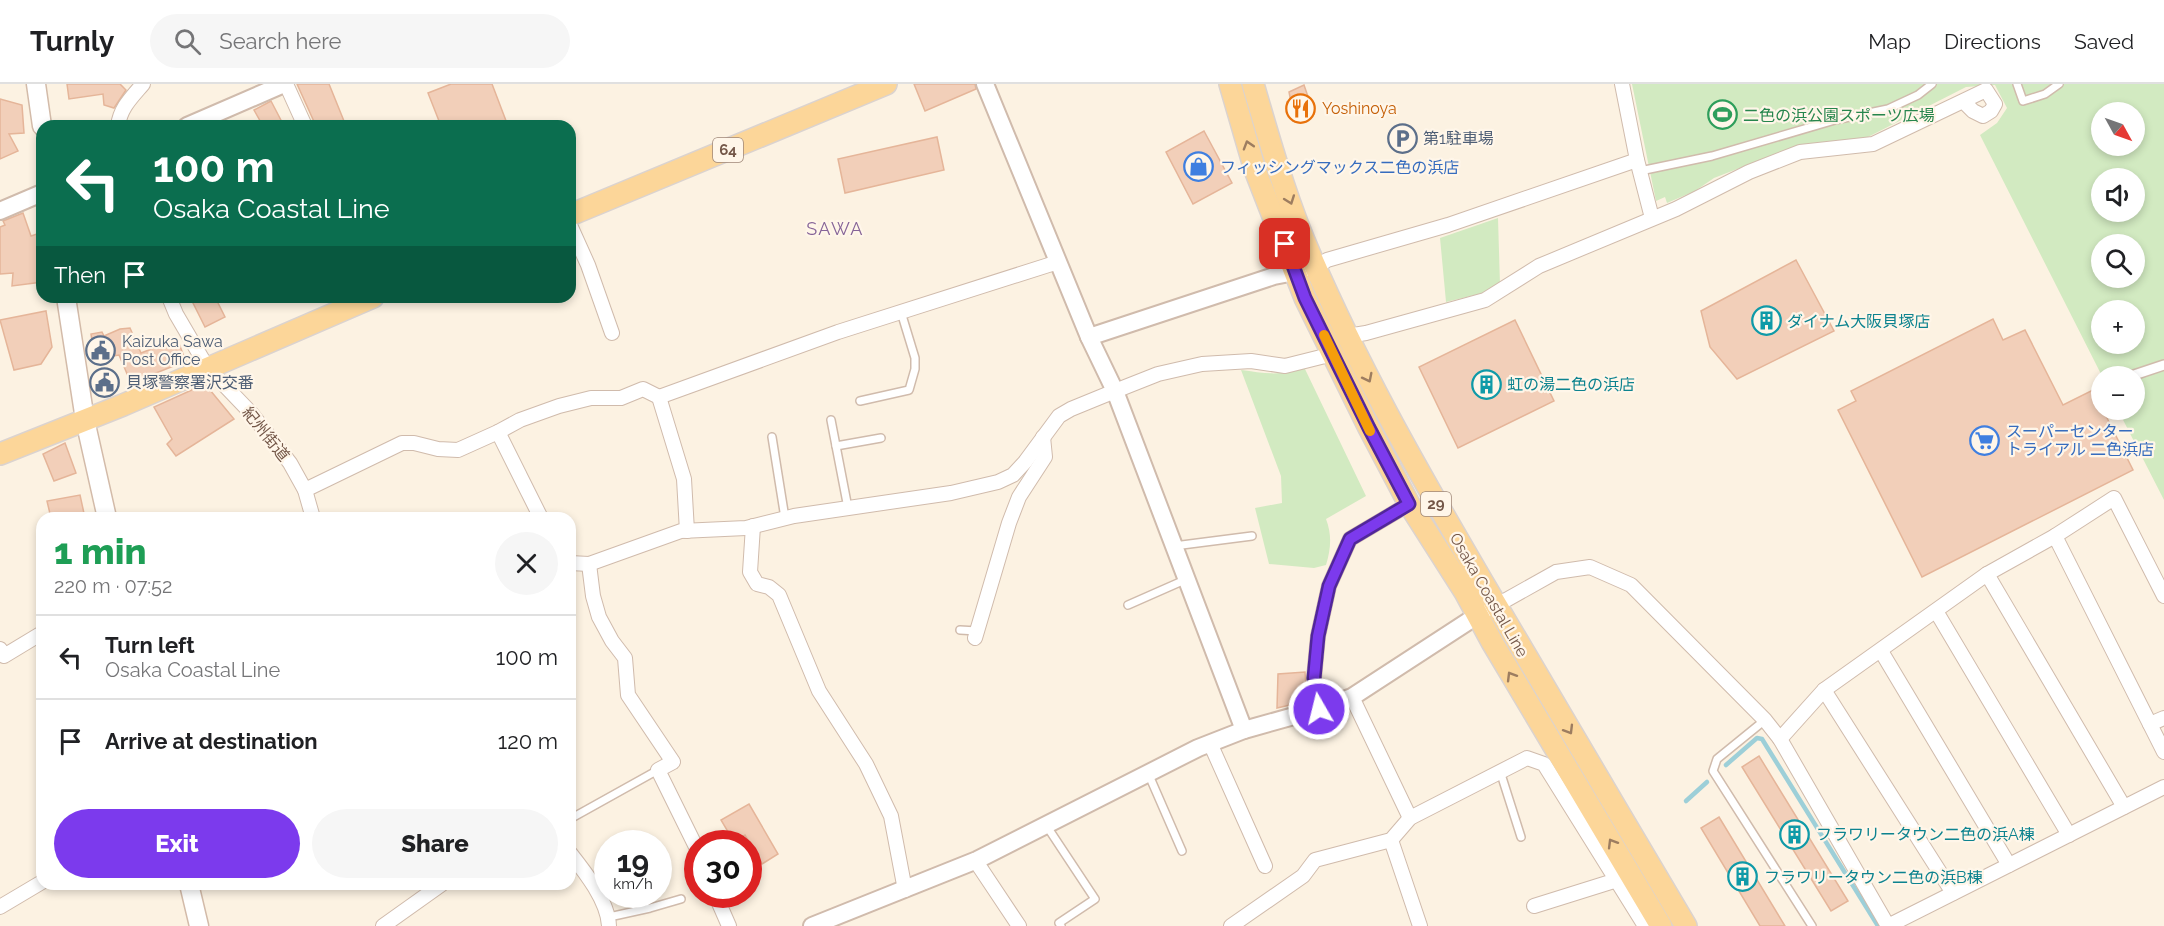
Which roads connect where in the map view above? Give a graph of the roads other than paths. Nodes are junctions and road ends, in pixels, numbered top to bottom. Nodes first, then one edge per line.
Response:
1 (36, 84) edge
2 (143, 84) edge
3 (285, 84) edge
4 (886, 84) edge
5 (986, 84) edge
6 (1230, 84) edge
7 (1253, 84) edge
8 (1622, 84) edge
9 (1932, 84) edge
10 (2017, 84) edge
11 (2058, 84) edge
12 (1963, 101) dead end
13 (41, 120) edge
14 (119, 120) edge
15 (201, 120) edge
16 (302, 120) edge
17 (1638, 165) junction
18 (36, 196) edge
19 (0, 211) edge
20 (576, 213) edge
21 (1652, 218) junction
22 (576, 239) edge
23 (1058, 262) junction
24 (1317, 267) junction
25 (1295, 272) junction
26 (67, 303) edge
27 (171, 303) edge
28 (350, 303) edge
29 (901, 312) junction
30 (612, 333) dead end
31 (1347, 336) junction
32 (1089, 337) junction
33 (1334, 354) junction
34 (2164, 365) edge
35 (207, 367) junction
36 (2145, 371) edge
37 (1115, 391) junction
38 (659, 397) junction
39 (860, 401) dead end
40 (85, 420) junction
41 (831, 420) dead end
42 (498, 432) junction
43 (772, 437) dead end
44 (1043, 437) junction
45 (881, 438) dead end
46 (836, 446) junction
47 (0, 454) edge
48 (305, 490) junction
49 (1409, 504) junction
50 (848, 508) junction
51 (106, 512) edge
52 (311, 512) edge
53 (538, 512) edge
54 (785, 518) junction
55 (753, 526) junction
56 (687, 531) junction
57 (1252, 536) dead end
58 (2055, 536) junction
59 (1174, 546) junction
60 (576, 563) edge
61 (589, 564) junction
62 (1987, 574) junction
63 (1187, 579) junction
64 (2164, 596) edge
65 (1128, 605) dead end
66 (1487, 610) junction
67 (1936, 611) junction
68 (960, 630) dead end
69 (976, 634) joint
70 (36, 637) edge
71 (0, 649) edge
72 (1881, 651) junction
73 (1824, 690) junction
74 (1352, 697) junction
75 (1319, 709) junction
76 (2164, 718) edge
77 (1765, 720) junction
78 (2150, 724) junction
79 (1244, 730) junction
80 (1780, 739) junction
81 (1210, 743) junction
82 (2164, 752) edge
83 (658, 770) junction
84 (1500, 771) junction
85 (1148, 773) junction
86 (2164, 787) edge
87 (2124, 807) junction
88 (576, 816) edge
89 (1410, 818) junction
90 (1046, 825) junction
91 (688, 830) edge
92 (2069, 835) junction
93 (1521, 837) dead end
94 (1391, 840) junction
95 (1182, 851) dead end
96 (576, 861) edge
97 (975, 861) junction
98 (2009, 865) junction
99 (1265, 866) dead end
100 (1617, 880) junction
101 (36, 886) edge
102 (190, 890) edge
103 (434, 890) edge
104 (905, 890) junction
105 (1953, 893) junction
106 (681, 898) dead end
107 (1534, 906) dead end
108 (0, 907) edge
109 (721, 908) edge
110 (1653, 921) edge
111 (609, 922) edge
112 (199, 926) edge
113 (383, 926) edge
114 (729, 926) edge
115 (812, 926) edge
116 (1019, 926) edge
117 (1061, 926) edge
118 (1231, 926) edge
119 (1420, 926) edge
120 (1686, 926) edge
121 (1812, 926) edge

1 - 13 main road
2 - 14 street
3 - 15 street
3 - 16 street
4 - 20 main road, 64
5 - 23 street
25 -> 6 main road, Osaka Coastal Line / 29
7 -> 24 main road, Osaka Coastal Line / 29
8 - 17 street
9 - 17 lane
10 - 11 lane
12 - 21 street
17 - 21 street
17 - 24 street
18 - 19 street
21 - 31 street
22 - 30 street
23 - 29 street
23 - 32 street
24 - 25 street
24 - 31 main road, Osaka Coastal Line / 29
25 - 32 street
25 - 33 main road, Osaka Coastal Line / 29
26 - 40 main road
27 - 35 street, 紀州街道
28 - 35 main road
29 - 38 street
29 - 39 lane
31 -> 66 main road, Osaka Coastal Line / 29
32 - 37 street
33 - 37 street
33 - 49 main road, Osaka Coastal Line / 29
34 - 36 street
35 - 40 main road
35 - 48 street, 紀州街道
37 - 44 street
37 - 59 street
38 - 42 street
38 - 56 street
40 - 47 main road
40 - 51 main road
41 - 46 lane
42 - 48 street
42 - 53 street
43 - 54 lane
44 - 50 street
44 - 69 street
45 - 46 lane
46 - 50 lane
48 - 52 street, 紀州街道
49 - 66 main road, Osaka Coastal Line / 29
49 - 75 street
50 - 54 street
54 - 55 street
55 - 56 street
55 - 104 street
56 - 61 street
57 - 59 lane
58 - 62 street
58 - 64 street
58 - 78 street
59 - 63 street
60 - 61 street
61 - 83 street
62 - 67 street
62 - 87 street
63 - 65 lane
63 - 79 street
66 - 74 street
66 - 77 street
110 -> 66 main road, Osaka Coastal Line / 29
66 -> 120 main road, Osaka Coastal Line / 29
67 - 72 street
67 - 92 street
68 - 69 lane
70 - 71 street
72 - 73 street
72 - 98 street
73 - 80 street
73 - 105 street
74 - 75 street
74 - 89 street
75 - 79 street
76 - 78 street
77 - 80 street
77 - 121 lane
78 - 82 street
79 - 81 street
80 - 105 street
81 - 85 street
81 - 99 street
83 - 88 lane
83 - 91 street
84 - 89 street
84 - 93 lane
84 - 100 street
85 - 90 street
85 - 95 lane
86 - 87 street
87 - 92 street
89 - 94 street
90 - 97 street
90 - 117 lane
92 - 98 street
94 - 118 street
94 - 119 street
96 - 111 street
97 - 104 street
97 - 116 street
98 - 105 street
100 - 107 street
100 - 110 street
101 - 108 street
102 - 112 main road
103 - 113 street
104 - 115 street
106 - 111 lane
109 - 114 street

